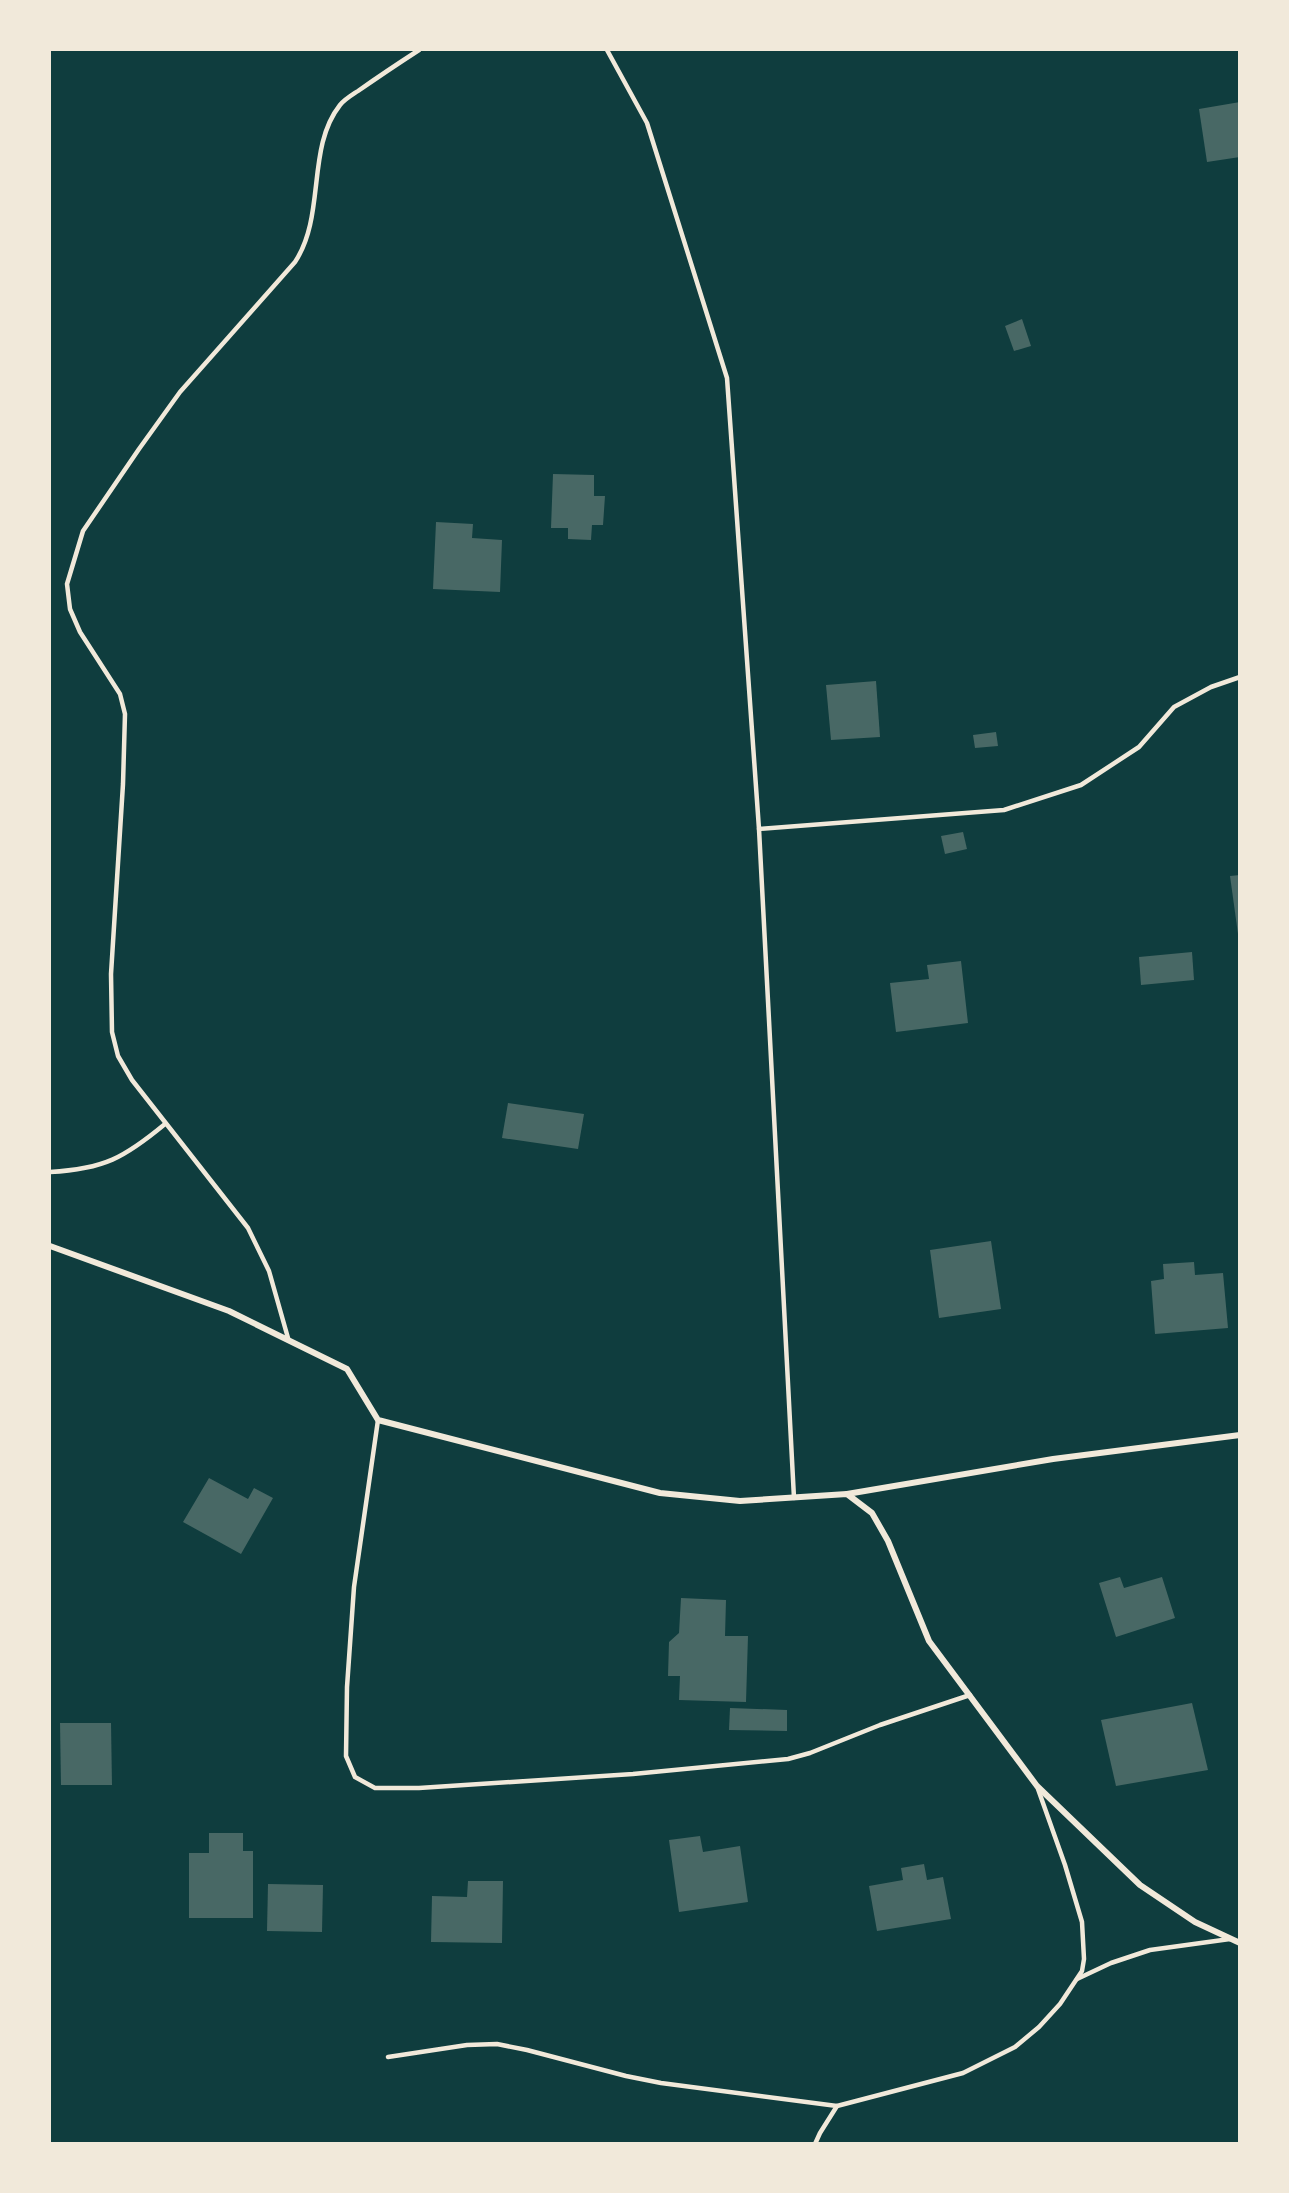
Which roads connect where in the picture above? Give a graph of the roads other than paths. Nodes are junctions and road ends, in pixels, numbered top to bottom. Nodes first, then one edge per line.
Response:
1 (420, 50) edge
2 (607, 50) edge
3 (1239, 677) edge
4 (759, 829) junction
5 (165, 1124) junction
6 (50, 1172) edge
7 (50, 1246) edge
8 (288, 1338) junction
9 (378, 1420) junction
10 (1239, 1435) edge
11 (848, 1494) junction
12 (794, 1498) junction
13 (970, 1695) junction
14 (1037, 1786) junction
15 (1230, 1939) junction
16 (1239, 1943) edge
17 (1077, 1979) junction
18 (388, 2056) dead end
19 (837, 2106) junction
20 (816, 2144) edge

1 - 5 lane
2 - 4 lane
3 - 4 lane
4 - 12 lane
5 - 6 lane
5 - 8 lane
7 - 8 street
8 - 9 street
9 - 12 street
9 - 13 lane
10 - 11 street
11 - 12 street
11 - 13 street
13 - 14 street
14 - 15 street
14 - 17 lane
15 - 16 street
15 - 17 lane
17 - 19 lane
18 - 19 lane
19 - 20 lane

